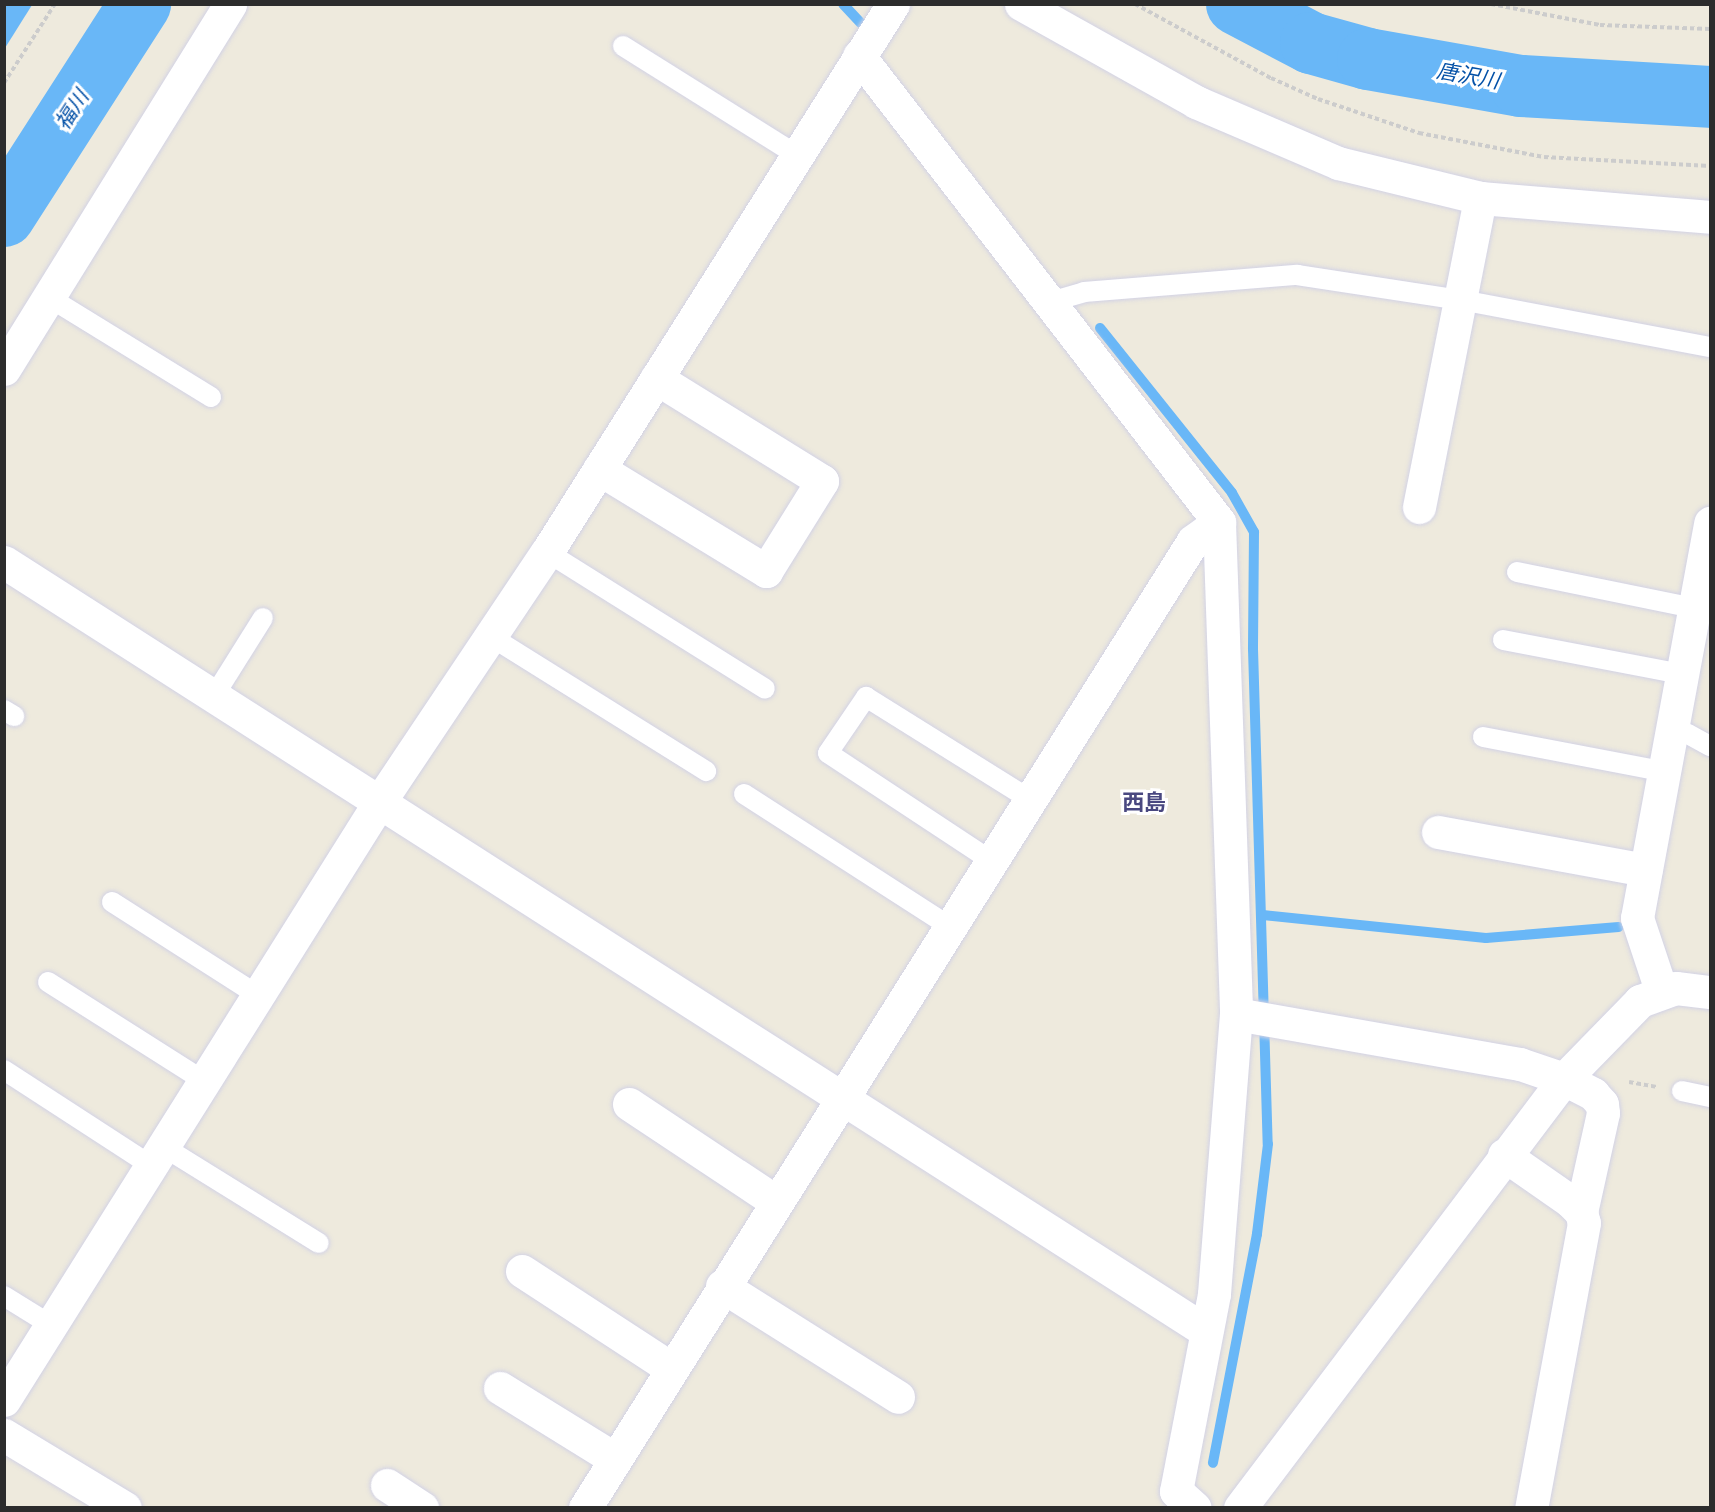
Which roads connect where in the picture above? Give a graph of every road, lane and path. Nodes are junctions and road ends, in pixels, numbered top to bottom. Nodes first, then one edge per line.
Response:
1 (55, 4) edge
2 (230, 4) edge
3 (892, 4) edge
4 (1021, 4) edge
5 (1135, 4) edge
6 (1491, 4) edge
7 (1710, 29) edge
8 (623, 46) dead end
9 (859, 56) junction
10 (4, 83) edge
11 (797, 155) junction
12 (1710, 166) edge
13 (1480, 198) junction
14 (1710, 217) edge
15 (50, 298) junction
16 (1461, 300) junction
17 (1050, 302) junction
18 (1710, 347) edge
19 (4, 369) edge
20 (656, 378) junction
21 (211, 397) dead end
22 (599, 469) junction
23 (1419, 507) dead end
24 (1219, 522) junction
25 (1710, 523) edge
26 (547, 552) junction
27 (4, 562) edge
28 (1517, 572) dead end
29 (1694, 608) junction
30 (263, 618) dead end
31 (490, 636) junction
32 (1503, 640) dead end
33 (1681, 674) junction
34 (765, 689) dead end
35 (214, 696) junction
36 (1669, 730) junction
37 (1483, 737) dead end
38 (1710, 746) edge
39 (706, 771) dead end
40 (1662, 771) junction
41 (744, 795) dead end
42 (1029, 800) junction
43 (380, 801) junction
44 (1438, 832) dead end
45 (990, 860) junction
46 (1646, 870) junction
47 (112, 902) dead end
48 (949, 926) junction
49 (48, 982) dead end
50 (1661, 990) junction
51 (1710, 992) edge
52 (259, 996) junction
53 (1236, 1014) junction
54 (4, 1070) edge
55 (1564, 1079) junction
56 (204, 1081) junction
57 (1682, 1091) joint
58 (840, 1097) junction
59 (1710, 1097) edge
60 (628, 1104) dead end
61 (1602, 1104) junction
62 (1504, 1155) junction
63 (158, 1156) junction
64 (775, 1201) junction
65 (1581, 1212) junction
66 (319, 1243) dead end
67 (522, 1271) dead end
68 (723, 1286) junction
69 (4, 1296) edge
70 (51, 1325) junction
71 (1206, 1331) junction
72 (671, 1368) junction
73 (500, 1388) dead end
74 (898, 1397) dead end
75 (4, 1400) edge
76 (4, 1434) edge
77 (615, 1459) junction
78 (387, 1485) dead end
79 (125, 1508) edge
80 (422, 1508) edge
81 (585, 1508) edge
82 (1195, 1508) edge
83 (1240, 1508) edge
84 (1532, 1508) edge

1 - 10 path
2 - 15 street
3 - 9 street
4 - 13 street
5 - 12 path
6 - 7 path
8 - 11 lane
9 - 11 street
9 - 17 street
11 - 20 street
13 - 14 street
13 - 16 street
15 - 19 street
15 - 21 lane
16 - 17 lane
16 - 18 lane
16 - 23 street
17 - 24 street
20 - 22 street
20 - 22 street
22 - 26 street
24 - 42 street
24 - 53 street
25 - 29 street
26 - 31 street
26 - 34 lane
27 - 35 street
28 - 29 lane
29 - 33 street
30 - 35 lane
31 - 39 lane
31 - 43 street
32 - 33 lane
33 - 36 street
35 - 43 street
36 - 38 lane
36 - 40 street
37 - 40 lane
40 - 46 street
41 - 48 lane
42 - 45 street
42 - 45 lane
43 - 52 street
43 - 58 street
44 - 46 street
45 - 48 street
46 - 50 street
47 - 52 lane
48 - 58 street
49 - 56 lane
50 - 51 street
50 - 55 street
52 - 56 street
53 - 55 street
53 - 71 street
54 - 63 lane
55 - 61 street
55 - 62 street
56 - 63 street
57 - 59 lane
57 - 61 path
58 - 64 street
58 - 71 street
60 - 64 street
61 - 65 street
62 - 65 street
62 - 83 street
63 - 66 lane
63 - 70 street
64 - 68 street
65 - 84 street
67 - 72 street
68 - 72 street
68 - 74 street
69 - 70 lane
70 - 75 street
71 - 82 street
72 - 77 street
73 - 77 street
76 - 79 street
77 - 81 street
78 - 80 street

